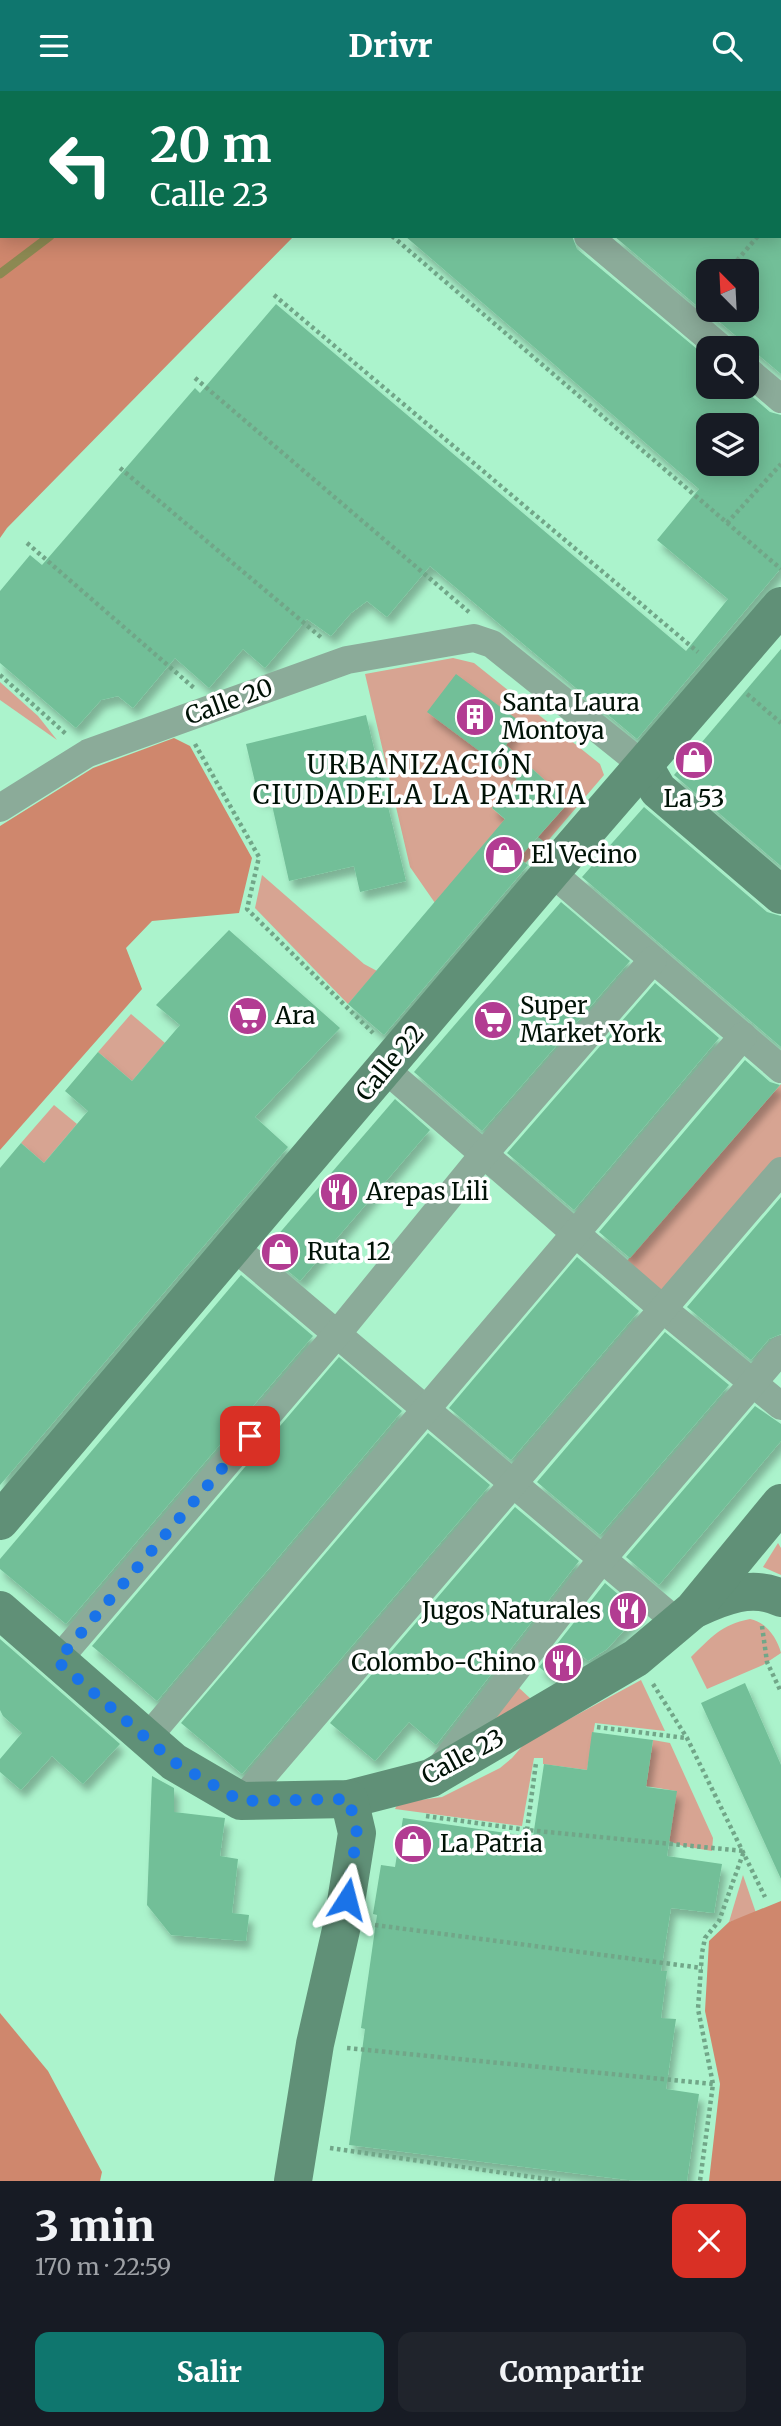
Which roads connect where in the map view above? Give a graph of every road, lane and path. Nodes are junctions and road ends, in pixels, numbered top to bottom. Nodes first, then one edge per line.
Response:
1 (394, 238) edge
2 (590, 238) edge
3 (756, 238) edge
4 (738, 259) edge
5 (274, 295) dead end
6 (707, 336) edge
7 (195, 378) dead end
8 (759, 380) edge
9 (781, 399) edge
10 (781, 464) edge
11 (120, 468) dead end
12 (727, 523) junction
13 (27, 543) dead end
14 (781, 569) edge
15 (781, 606) edge
16 (474, 638) junction
17 (347, 660) junction
18 (723, 673) junction
19 (0, 675) edge
20 (216, 707) junction
21 (181, 719) junction
22 (781, 723) edge
23 (88, 753) junction
24 (644, 766) junction
25 (0, 808) edge
26 (551, 872) junction
27 (781, 895) edge
28 (653, 960) junction
29 (743, 1037) junction
30 (391, 1062) junction
31 (781, 1069) edge
32 (483, 1155) junction
33 (781, 1171) edge
34 (576, 1235) junction
35 (233, 1245) junction
36 (663, 1309) junction
37 (337, 1334) junction
38 (781, 1350) edge
39 (752, 1384) junction
40 (781, 1406) edge
41 (427, 1410) junction
42 (514, 1484) junction
43 (781, 1503) edge
44 (0, 1521) edge
45 (602, 1559) junction
46 (769, 1594) edge
47 (0, 1610) edge
48 (686, 1617) junction
49 (636, 1658) junction
50 (57, 1661) junction
51 (781, 1692) edge
52 (597, 1727) dead end
53 (147, 1738) junction
54 (687, 1738) junction
55 (536, 1763) dead end
56 (431, 1778) junction
57 (349, 1799) junction
58 (241, 1801) junction
59 (422, 1815) dead end
60 (527, 1830) junction
61 (744, 1851) junction
62 (765, 1897) dead end
63 (343, 1921) junction
64 (702, 1968) junction
65 (315, 2045) junction
66 (713, 2084) junction
67 (298, 2143) junction
68 (293, 2181) edge
69 (560, 2181) edge
70 (700, 2181) edge

1 - 12 path
2 - 6 street
3 - 4 path
5 - 18 path
7 - 16 path
8 - 9 street
10 - 12 path
11 - 17 path
12 - 14 path
13 - 20 path
15 - 18 main road, Calle 22
16 - 17 street, Calle 20
16 - 24 street
17 - 20 street, Calle 20
18 - 22 path
18 - 24 main road, Calle 22
19 - 23 path
20 - 21 street, Calle 20
21 - 23 street, Calle 20
21 - 30 path
23 - 25 street, Calle 20
24 - 26 main road, Calle 22
24 - 27 main road
26 - 28 street
26 - 30 main road, Calle 22
28 - 29 street
28 - 32 street
29 - 31 street
29 - 34 street
30 - 32 street
30 - 35 main road, Calle 22
32 - 34 street
32 - 37 street
33 - 36 street
34 - 36 street
34 - 41 street
35 - 37 street
35 - 44 main road, Calle 22
36 - 39 street
36 - 42 street
37 - 41 street
37 - 50 street
38 - 39 street
39 - 40 street
39 - 45 street
41 - 42 street
41 - 53 street
42 - 45 street
42 - 58 street
43 - 48 main road, Calle 23
45 - 48 street
45 - 56 street
46 - 48 main road
46 - 51 path
47 - 50 main road
48 - 49 main road, Calle 23
49 - 54 path
49 - 56 main road, Calle 23
50 - 53 main road
52 - 54 path
53 - 58 main road
54 - 61 path
55 - 60 path
56 - 57 main road, Calle 23
57 - 58 main road, Calle 23
57 - 63 main road
59 - 60 path
60 - 61 path
61 - 62 path
61 - 64 path
63 - 64 path
63 - 65 main road
64 - 66 path
65 - 66 path
65 - 67 main road
66 - 70 path
67 - 68 main road
67 - 69 path

